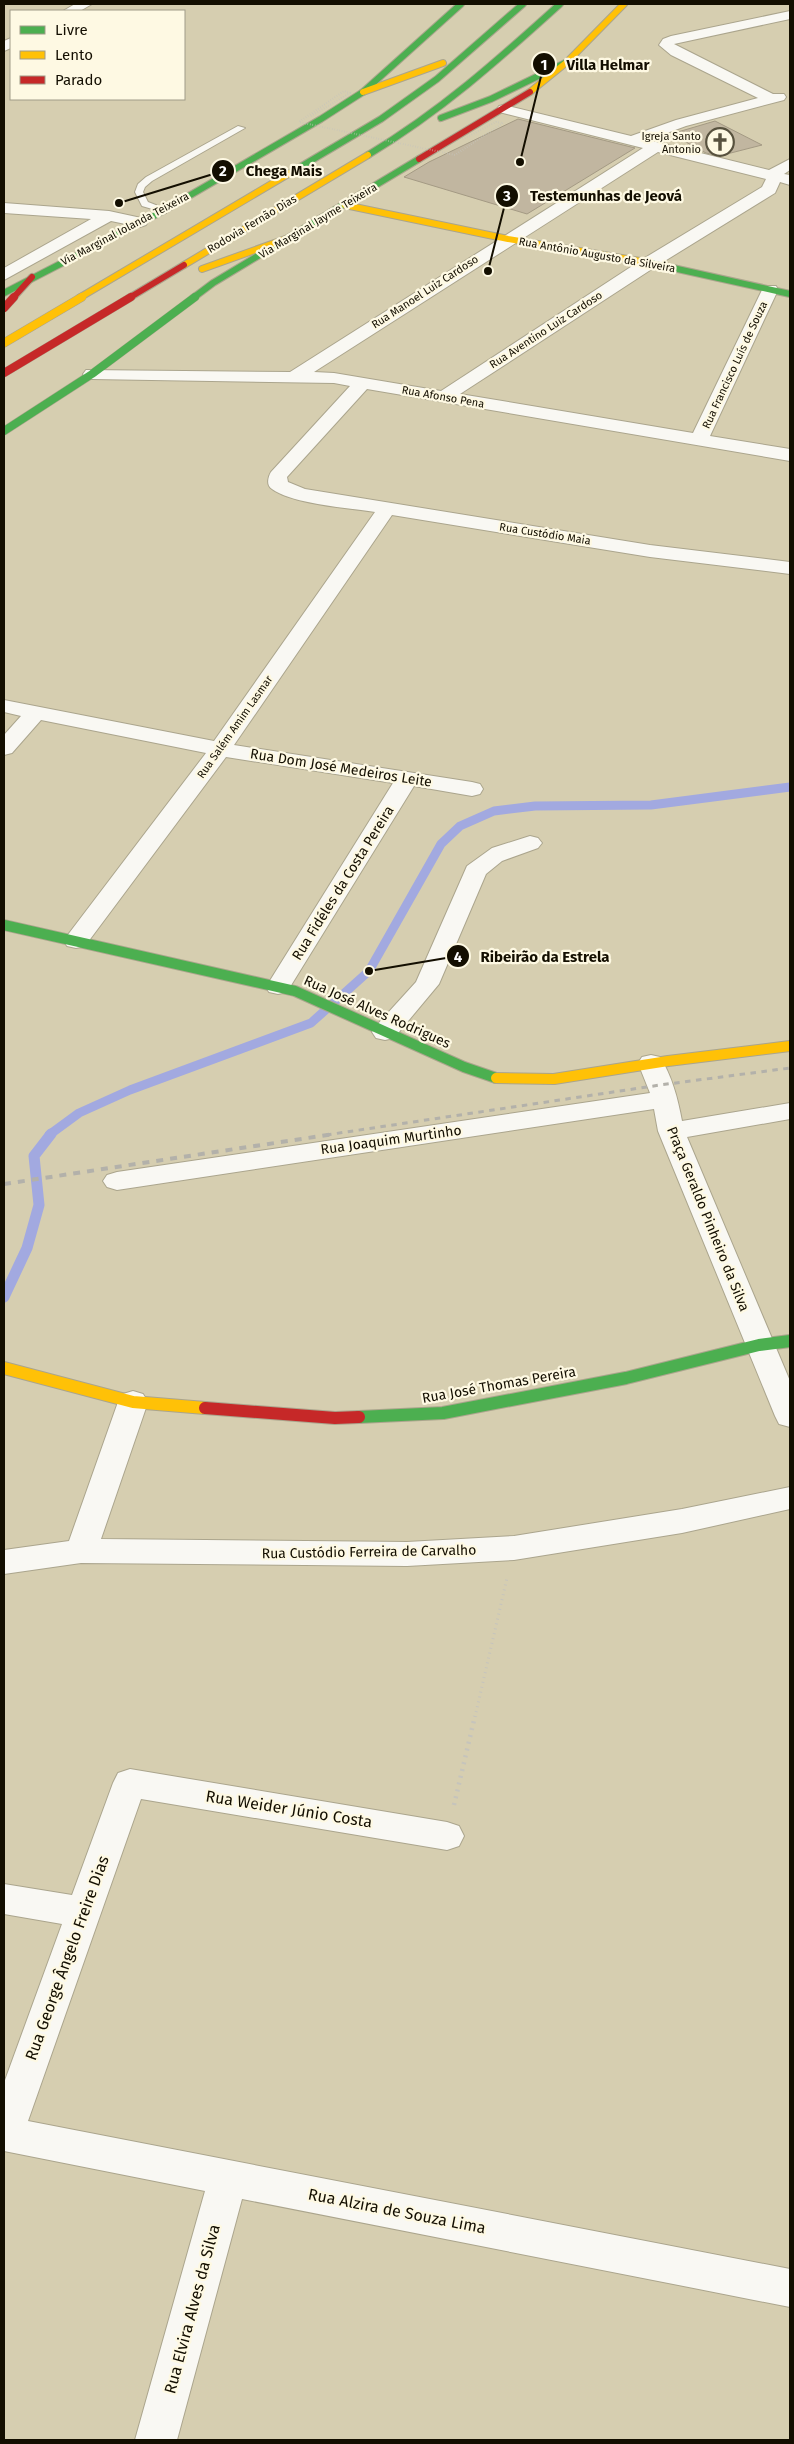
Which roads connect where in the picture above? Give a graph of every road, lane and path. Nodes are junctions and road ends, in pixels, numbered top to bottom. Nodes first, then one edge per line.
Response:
1 (85, 4) edge
2 (461, 4) edge
3 (523, 4) edge
4 (560, 4) edge
5 (624, 4) edge
6 (72, 10) edge
7 (790, 16) edge
8 (472, 51) junction
9 (567, 62) junction
10 (362, 92) junction
11 (790, 95) edge
12 (772, 99) junction
13 (504, 109) junction
14 (311, 116) dead end
15 (414, 127) junction
16 (241, 128) dead end
17 (461, 140) dead end
18 (631, 140) junction
19 (657, 146) junction
20 (790, 164) edge
21 (782, 178) edge
22 (345, 205) junction
23 (4, 208) edge
24 (163, 212) junction
25 (109, 216) junction
26 (140, 222) junction
27 (294, 236) junction
28 (508, 238) junction
29 (650, 263) junction
30 (4, 275) edge
31 (32, 277) junction
32 (144, 290) junction
33 (770, 290) junction
34 (4, 293) edge
35 (790, 294) edge
36 (4, 308) edge
37 (4, 343) edge
38 (4, 372) edge
39 (92, 374) junction
40 (296, 376) junction
41 (364, 383) junction
42 (443, 397) junction
43 (4, 431) edge
44 (699, 440) junction
45 (790, 455) edge
46 (386, 508) junction
47 (790, 568) edge
48 (4, 706) edge
49 (35, 713) junction
50 (4, 748) edge
51 (220, 749) junction
52 (408, 779) junction
53 (472, 789) dead end
54 (530, 843) dead end
55 (4, 925) edge
56 (76, 941) junction
57 (286, 989) junction
58 (384, 1032) junction
59 (790, 1046) edge
60 (651, 1063) junction
61 (665, 1099) junction
62 (790, 1111) edge
63 (671, 1131) junction
64 (117, 1180) dead end
65 (790, 1341) edge
66 (759, 1345) junction
67 (4, 1368) edge
68 (133, 1402) junction
69 (790, 1416) edge
70 (790, 1498) edge
71 (514, 1548) junction
72 (81, 1550) junction
73 (4, 1562) edge
74 (130, 1783) joint
75 (447, 1836) joint
76 (4, 1899) edge
77 (84, 1912) junction
78 (4, 2134) edge
79 (228, 2178) junction
80 (790, 2288) edge
81 (156, 2440) edge

1 - 6 street
2 - 10 main road, Via Marginal Iolanda Teixeira
3 - 8 main road, Rodovia Fernão Dias
4 - 15 main road, Rodovia Fernão Dias
5 - 9 main road, Via Marginal Jayme Teixeira
7 - 12 street
8 - 10 main road
8 - 37 main road, Rodovia Fernão Dias
9 - 13 main road, Via Marginal Jayme Teixeira
9 - 15 main road
10 - 24 main road, Via Marginal Iolanda Teixeira
11 - 12 street
12 - 18 street
13 - 18 street
13 - 22 main road, Via Marginal Jayme Teixeira
14 - 17 path, bridge
15 - 32 main road, Rodovia Fernão Dias
16 - 24 lane
18 - 19 street
19 - 21 street
19 - 28 street, Rua Manoel Luiz Cardoso
20 - 21 street, Rua Aventino Luiz Cardoso
21 - 29 street, Rua Aventino Luiz Cardoso
22 - 27 main road, Via Marginal Jayme Teixeira
22 - 28 main road, Rua Antônio Augusto da Silveira
23 - 25 street
24 - 26 main road, Via Marginal Iolanda Teixeira
25 - 26 street
25 - 30 street
26 - 31 main road, Via Marginal Iolanda Teixeira
27 - 32 main road
27 - 39 main road, Via Marginal Jayme Teixeira
28 - 29 main road, Rua Antônio Augusto da Silveira
28 - 40 street, Rua Manoel Luiz Cardoso
29 - 33 main road, Rua Antônio Augusto da Silveira
29 - 42 street, Rua Aventino Luiz Cardoso
31 - 34 main road, Via Marginal Iolanda Teixeira
31 - 36 main road
32 - 38 main road, Rodovia Fernão Dias
33 - 35 main road, Rua Antônio Augusto da Silveira
33 - 44 street, Rua Francisco Luís de Souza
39 - 40 street, Rua Afonso Pena
39 - 43 main road, Via Marginal Jayme Teixeira
40 - 41 street, Rua Afonso Pena
41 - 42 street, Rua Afonso Pena
41 - 46 street, Rua Custódio Maia
42 - 44 street, Rua Afonso Pena
44 - 45 street, Rua Afonso Pena
46 - 47 street, Rua Custódio Maia
46 - 51 street, Rua Salém Amim Lasmar
48 - 49 street, Rua Dom José Medeiros Leite
49 - 50 street
49 - 51 street, Rua Dom José Medeiros Leite
51 - 52 street, Rua Dom José Medeiros Leite
51 - 56 street, Rua Salém Amim Lasmar
52 - 53 street, Rua Dom José Medeiros Leite
52 - 57 street, Rua Fidéles da Costa Pereira
54 - 58 street
55 - 56 main road, Rua José Alves Rodrigues
56 - 57 main road, Rua José Alves Rodrigues
57 - 58 main road, Rua José Alves Rodrigues
58 - 60 main road, Rua José Alves Rodrigues
59 - 60 main road
60 - 61 street, Praça Geraldo Pinheiro da Silva
61 - 63 street, Praça Geraldo Pinheiro da Silva
61 - 64 street, Rua Joaquim Murtinho
62 - 63 street
63 - 66 street, Praça Geraldo Pinheiro da Silva
65 - 66 main road, Rua José Thomas Pereira
66 - 68 main road, Rua José Thomas Pereira
66 - 69 street, Praça Geraldo Pinheiro da Silva
67 - 68 main road, Rua José Thomas Pereira
68 - 72 street
70 - 71 street, Rua Custódio Ferreira de Carvalho
71 - 72 street, Rua Custódio Ferreira de Carvalho
71 - 75 path
72 - 73 street, Rua Custódio Ferreira de Carvalho
74 - 75 street, Rua Weider Júnio Costa
74 - 77 street, Rua George Ângelo Freire Dias
76 - 77 street
77 - 78 street, Rua George Ângelo Freire Dias
78 - 79 street, Rua Alzira de Souza Lima
79 - 80 street, Rua Alzira de Souza Lima
79 - 81 street, Rua Elvira Alves da Silva

